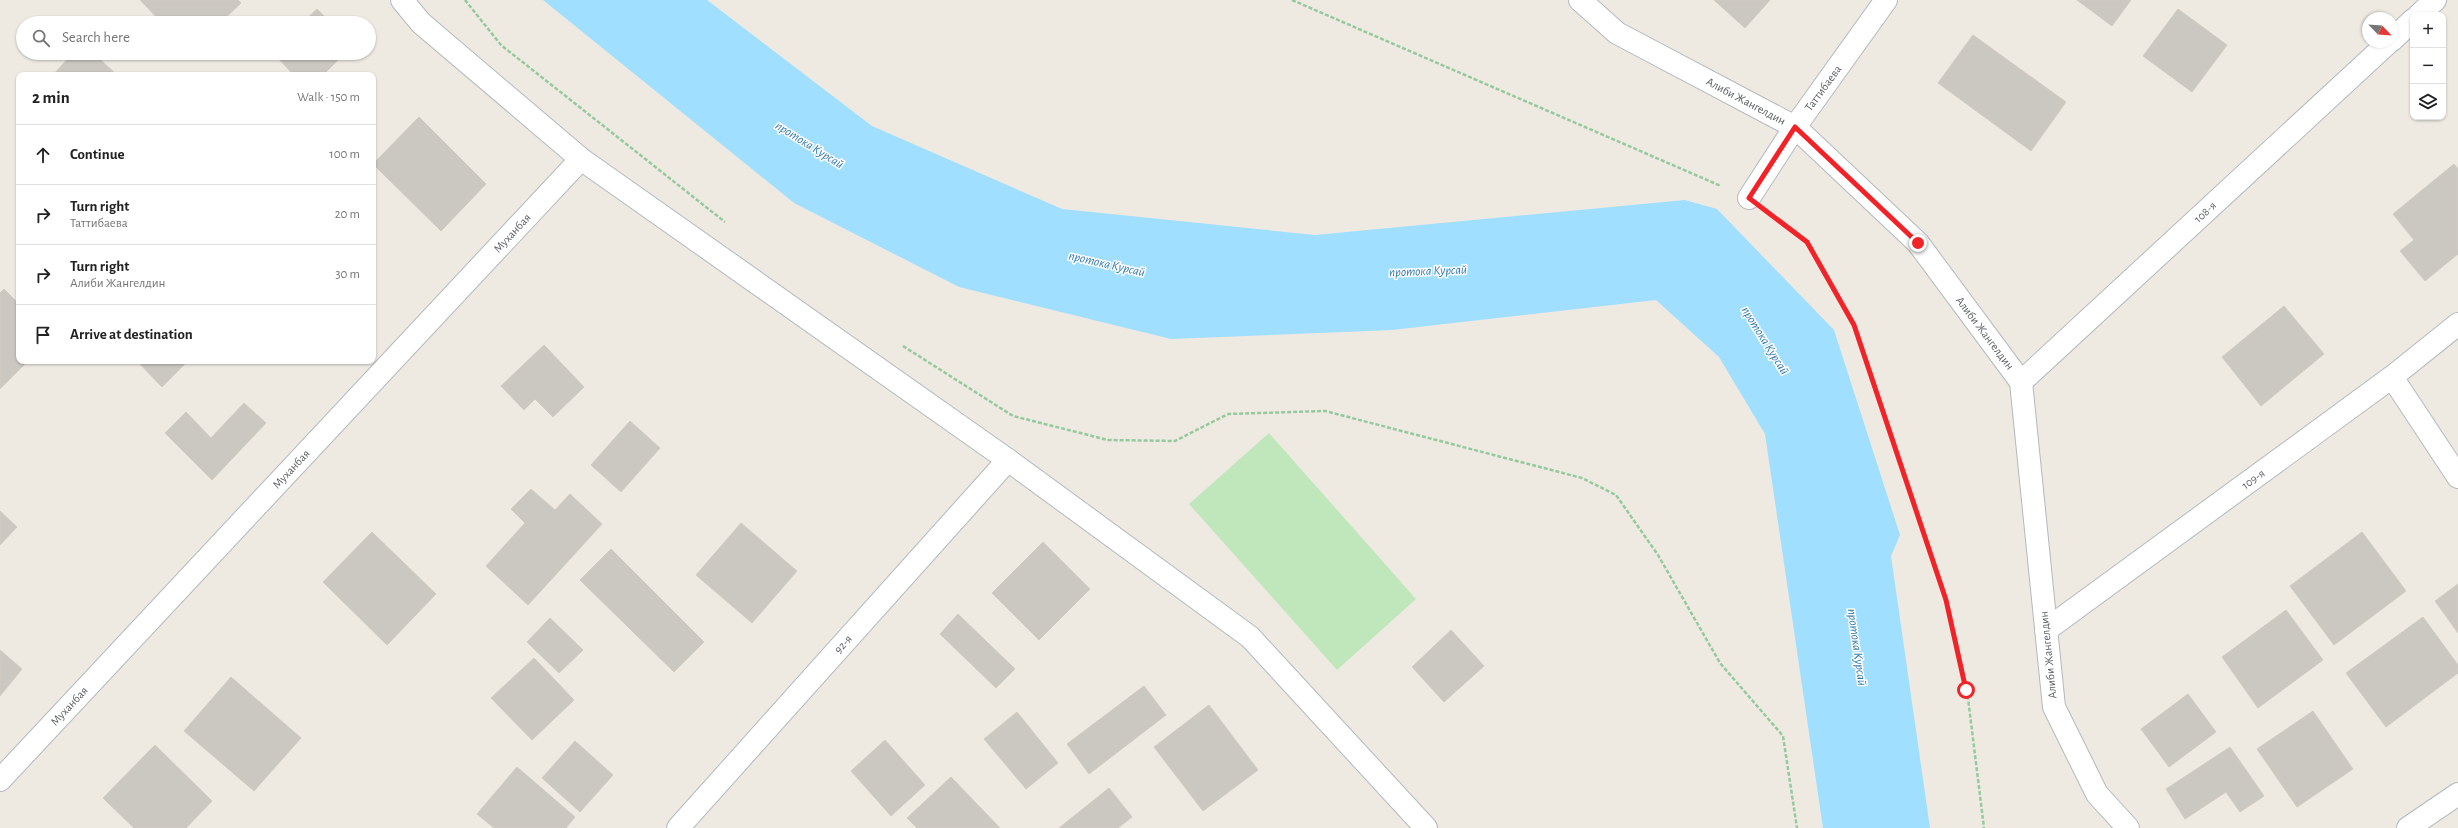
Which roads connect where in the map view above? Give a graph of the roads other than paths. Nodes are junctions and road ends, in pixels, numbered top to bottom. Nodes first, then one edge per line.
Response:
1 (402, 0) edge
2 (1580, 0) edge
3 (1886, 0) edge
4 (2435, 0) edge
5 (2422, 12) edge
6 (2410, 23) edge
7 (2398, 34) edge
8 (2383, 48) edge
9 (1795, 127) junction
10 (581, 158) junction
11 (1749, 198) road end
12 (2458, 324) edge
13 (2392, 377) junction
14 (2021, 382) junction
15 (1008, 460) junction
16 (2458, 477) edge
17 (2046, 630) junction
18 (0, 780) edge
19 (2458, 794) edge
20 (678, 828) edge
21 (1426, 828) edge
22 (2128, 828) edge
23 (2408, 828) edge

1 - 10 street
2 - 9 street, Алиби Жангелдин
3 - 9 street, Таттибаева
4 - 5 street
6 - 7 street
8 - 14 street, 108-я
9 - 11 street, Таттибаева
9 - 14 street, Алиби Жангелдин
10 - 15 street
10 - 18 street, Муханбая
12 - 13 street, 109-я
13 - 16 street
13 - 17 street, 109-я
14 - 17 street, Алиби Жангелдин
15 - 20 street, 92-я
15 - 21 street
17 - 22 street, Алиби Жангелдин
19 - 23 street

